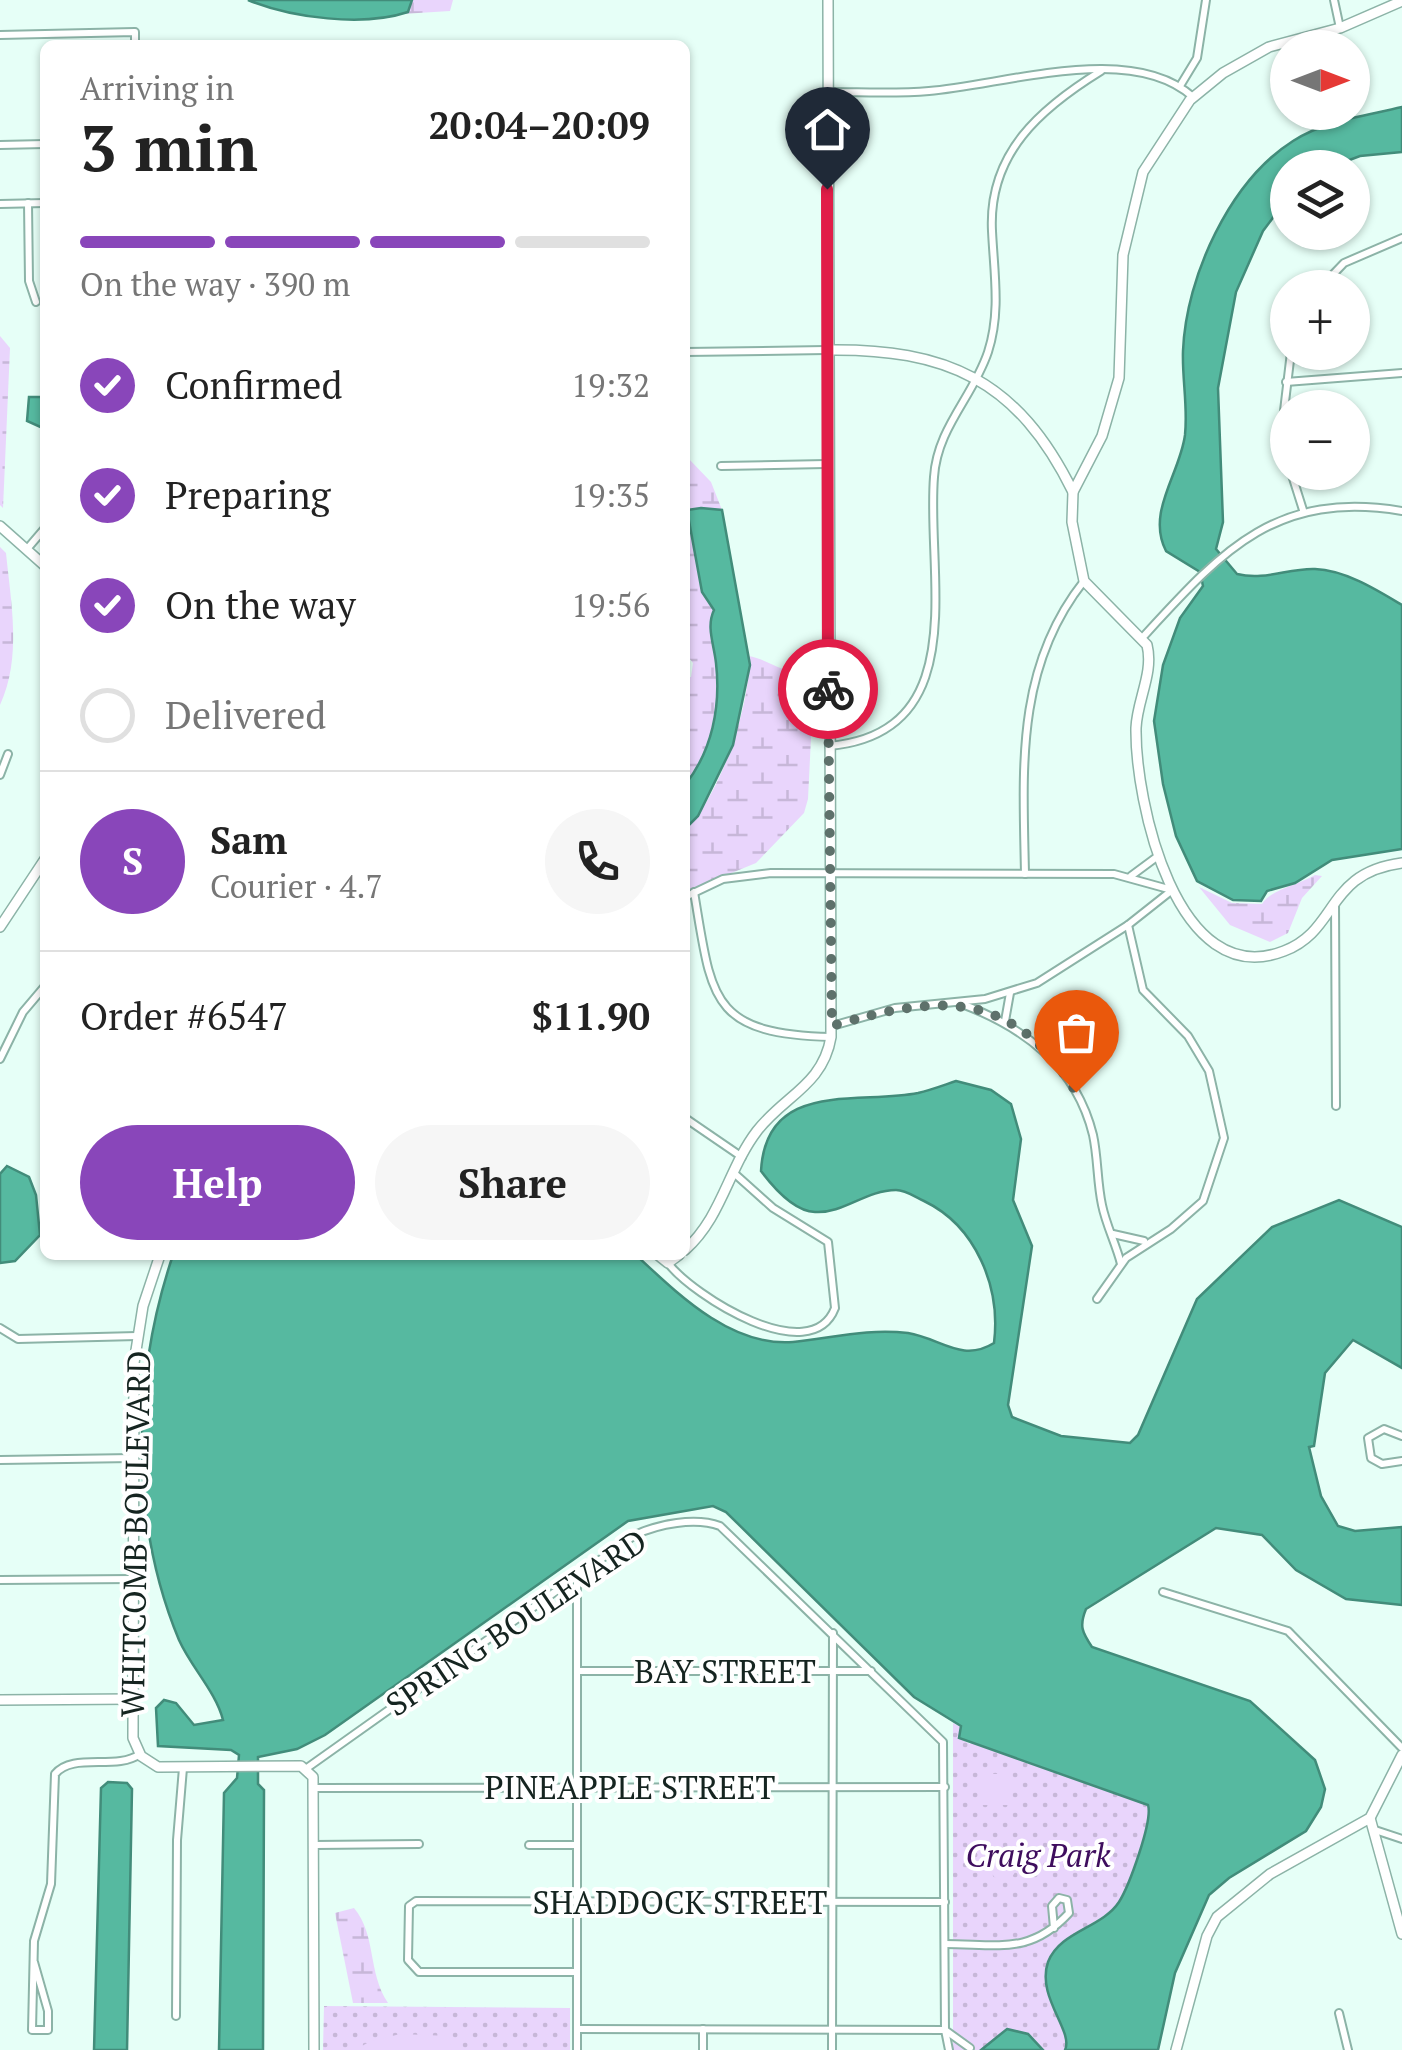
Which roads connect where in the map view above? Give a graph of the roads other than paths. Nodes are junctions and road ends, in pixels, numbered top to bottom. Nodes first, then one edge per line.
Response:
1 (828, 0) edge
2 (1206, 0) edge
3 (1334, 0) edge
4 (1402, 1) edge
5 (1340, 28) junction
6 (0, 36) edge
7 (135, 40) edge
8 (1101, 71) junction
9 (1180, 86) junction
10 (828, 92) junction
11 (1192, 97) junction
12 (40, 144) edge
13 (0, 145) edge
14 (40, 203) edge
15 (0, 204) edge
16 (28, 204) junction
17 (1402, 238) edge
18 (1337, 270) edge
19 (36, 302) dead end
20 (826, 350) junction
21 (690, 352) edge
22 (1288, 370) edge
23 (1402, 373) edge
24 (975, 378) junction
25 (1286, 382) junction
26 (1285, 390) edge
27 (826, 464) junction
28 (721, 466) dead end
29 (1297, 490) edge
30 (1074, 492) junction
31 (1304, 510) junction
32 (1402, 511) edge
33 (0, 526) edge
34 (40, 534) edge
35 (27, 549) junction
36 (40, 561) edge
37 (1084, 581) junction
38 (1143, 636) junction
39 (828, 746) junction
40 (8, 754) dead end
41 (0, 775) edge
42 (1158, 856) junction
43 (1402, 864) edge
44 (40, 866) edge
45 (828, 873) junction
46 (1025, 874) junction
47 (1130, 877) junction
48 (1172, 890) junction
49 (694, 892) junction
50 (690, 894) edge
51 (1336, 899) junction
52 (1128, 925) junction
53 (0, 926) edge
54 (40, 992) edge
55 (1010, 992) junction
56 (960, 1003) junction
57 (1006, 1021) junction
58 (831, 1031) junction
59 (0, 1059) edge
60 (1336, 1106) dead end
61 (690, 1121) edge
62 (742, 1157) junction
63 (735, 1174) junction
64 (1112, 1233) junction
65 (1148, 1241) junction
66 (690, 1244) edge
67 (159, 1260) edge
68 (664, 1260) edge
69 (672, 1260) edge
70 (668, 1263) junction
71 (1121, 1264) junction
72 (1098, 1299) dead end
73 (0, 1328) edge
74 (137, 1336) junction
75 (1402, 1436) edge
76 (132, 1458) junction
77 (0, 1460) edge
78 (1402, 1461) edge
79 (577, 1576) junction
80 (133, 1579) junction
81 (0, 1580) edge
82 (1163, 1592) dead end
83 (832, 1633) junction
84 (577, 1671) junction
85 (832, 1671) junction
86 (872, 1671) junction
87 (132, 1698) junction
88 (0, 1700) edge
89 (1402, 1752) edge
90 (140, 1754) junction
91 (183, 1768) junction
92 (306, 1768) junction
93 (576, 1787) junction
94 (832, 1787) junction
95 (945, 1787) junction
96 (315, 1788) junction
97 (1370, 1818) junction
98 (1375, 1830) junction
99 (1402, 1840) edge
100 (419, 1844) dead end
101 (315, 1845) junction
102 (528, 1845) dead end
103 (576, 1845) junction
104 (576, 1902) junction
105 (832, 1902) junction
106 (945, 1902) junction
107 (1054, 1928) dead end
108 (1402, 1934) edge
109 (945, 1944) junction
110 (34, 1962) junction
111 (576, 1972) junction
112 (1339, 2013) dead end
113 (176, 2016) dead end
114 (577, 2029) junction
115 (703, 2029) junction
116 (832, 2029) junction
117 (945, 2030) junction
118 (970, 2048) edge
119 (314, 2050) edge
120 (577, 2050) edge
121 (703, 2050) edge
122 (832, 2050) edge
123 (949, 2050) edge
124 (1176, 2050) edge
125 (1348, 2050) edge

1 - 10 street
2 - 9 street
3 - 5 street
4 - 5 street
5 - 11 street
6 - 7 street
8 - 9 street
8 - 10 street
8 - 24 street
9 - 11 street
10 - 20 street
11 - 30 street
12 - 13 street
14 - 16 street
15 - 16 street
16 - 19 street
17 - 18 street
20 - 21 street
20 - 24 street
20 - 27 street
22 - 25 street
23 - 25 street
24 - 30 street
24 - 39 street
25 - 26 street
27 - 28 street
27 - 39 street
29 - 31 street
30 - 37 street
31 - 32 street
31 - 38 street
33 - 35 street
34 - 35 street
35 - 36 street
37 - 38 street
37 - 46 street
38 - 42 street
39 - 45 street
40 - 41 street
42 - 47 street
42 - 48 street
43 - 51 street
44 - 53 street
45 - 46 street
45 - 49 street
45 - 58 street
46 - 47 street
47 - 48 street
48 - 51 street
48 - 52 street
49 - 50 street
49 - 58 street
51 - 60 street
52 - 55 street
52 - 65 street
54 - 59 street
55 - 56 street
55 - 57 street
56 - 57 street
56 - 58 street
57 - 64 street
58 - 62 street
61 - 62 street
62 - 63 street
63 - 66 street
63 - 70 street
64 - 65 street
64 - 71 street
65 - 71 street
67 - 74 street, WHITCOMB BOULEVARD
68 - 70 street
69 - 70 street
71 - 72 street
73 - 74 street
74 - 76 street, WHITCOMB BOULEVARD
75 - 78 street
76 - 77 street
76 - 80 street, WHITCOMB BOULEVARD
79 - 83 street, SPRING BOULEVARD
79 - 84 street
79 - 92 street, SPRING BOULEVARD
80 - 81 street
80 - 87 street, WHITCOMB BOULEVARD
82 - 89 street
83 - 85 street
83 - 86 street, SPRING BOULEVARD
84 - 85 street, BAY STREET
84 - 93 street
85 - 86 street, BAY STREET
85 - 94 street
86 - 95 street, SPRING BOULEVARD
87 - 88 street
87 - 90 street, WHITCOMB BOULEVARD
89 - 97 street
90 - 91 street
90 - 110 street
91 - 92 street
91 - 113 street
92 - 96 street
93 - 94 street, PINEAPPLE STREET
93 - 96 street, PINEAPPLE STREET
93 - 103 street
94 - 95 street, PINEAPPLE STREET
94 - 105 street
95 - 106 street, SPRING BOULEVARD
96 - 101 street
97 - 98 street
97 - 124 street
98 - 99 street
98 - 108 street
100 - 101 street
101 - 119 street
102 - 103 street
103 - 104 street
104 - 105 street, SHADDOCK STREET
104 - 111 street
104 - 111 street, SHADDOCK STREET
105 - 106 street, SHADDOCK STREET
105 - 116 street
106 - 109 street, SPRING BOULEVARD
107 - 109 street
109 - 117 street, SPRING BOULEVARD
110 - 110 street
111 - 114 street
112 - 125 street
114 - 115 street
114 - 120 street
115 - 116 street
115 - 121 street
116 - 117 street
116 - 122 street
117 - 118 street
117 - 123 street, SPRING BOULEVARD

